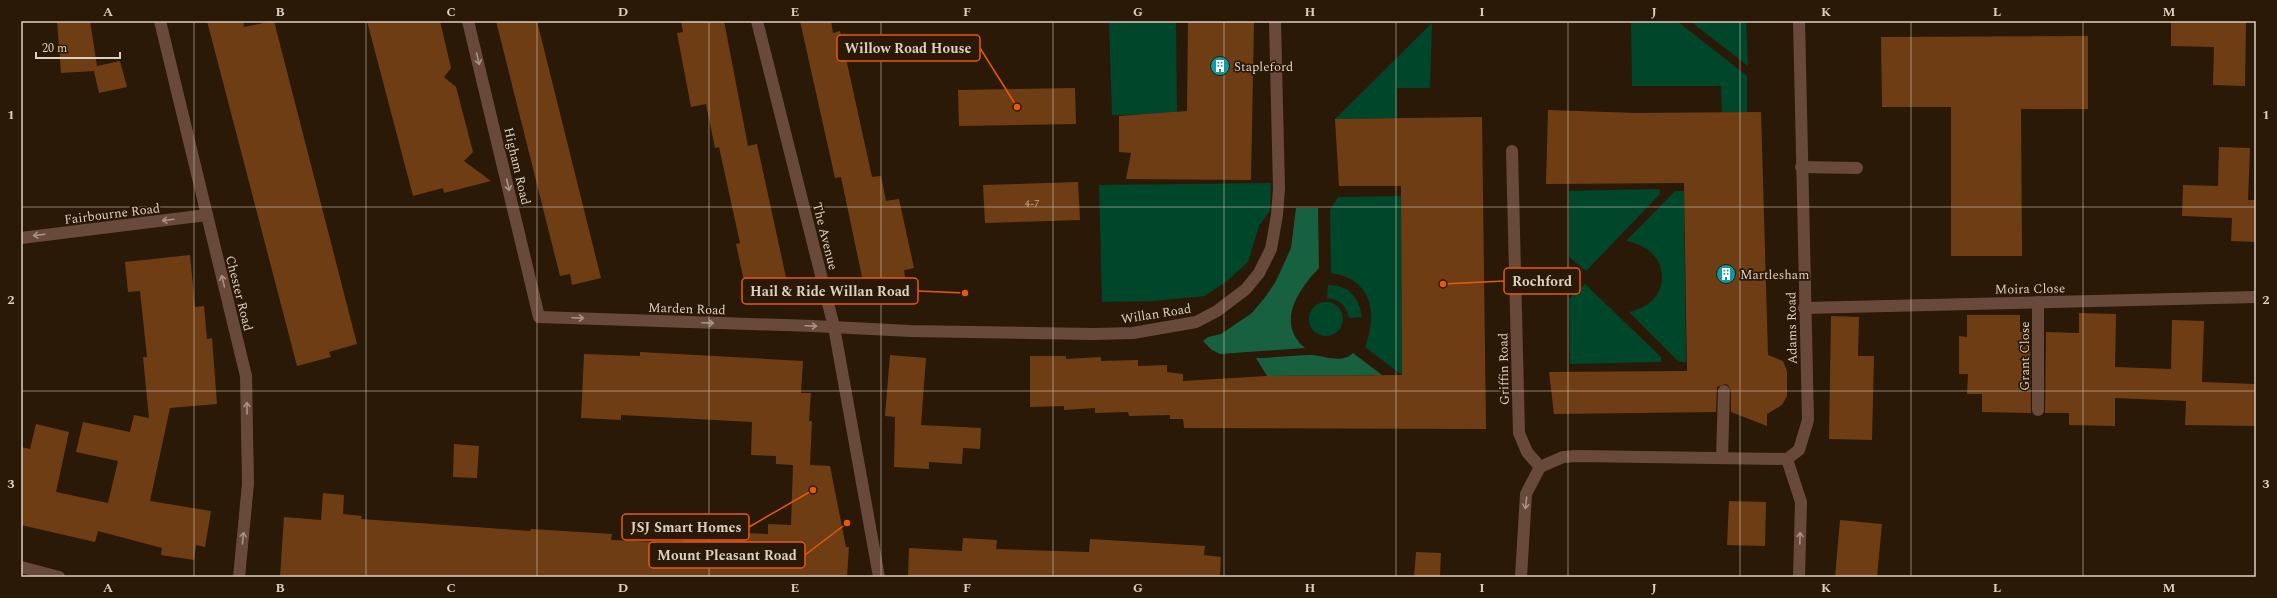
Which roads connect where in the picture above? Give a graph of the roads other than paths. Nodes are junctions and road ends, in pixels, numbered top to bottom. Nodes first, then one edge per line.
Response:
1 (160, 21) edge
2 (468, 21) edge
3 (757, 21) edge
4 (1275, 21) edge
5 (1799, 21) edge
6 (1512, 151) dead end
7 (1801, 167) junction
8 (1857, 168) dead end
9 (207, 215) junction
10 (21, 238) edge
11 (2256, 297) edge
12 (2038, 302) junction
13 (1804, 308) junction
14 (539, 316) joint
15 (834, 327) junction
16 (1724, 391) dead end
17 (2038, 410) dead end
18 (1722, 458) junction
19 (1787, 459) junction
20 (1540, 467) junction
21 (21, 568) edge
22 (59, 577) edge
23 (239, 577) edge
24 (879, 577) edge
25 (1521, 577) edge
26 (1799, 577) edge

1 - 9 street, Chester Road
2 -> 14 street, Higham Road
3 - 15 street, The Avenue
4 - 15 street, Willan Road
5 - 7 street, Adams Road
6 - 20 street, Griffin Road
7 - 8 street
7 - 13 street, Adams Road
9 -> 10 street, Fairbourne Road
23 -> 9 street, Chester Road
11 - 12 street, Moira Close
12 - 13 street, Moira Close
12 - 17 street, Grant Close
13 - 19 street, Adams Road
14 -> 15 street, Marden Road
15 - 24 street, The Avenue
16 - 18 street
18 - 19 street
18 - 20 street
26 -> 19 street
20 -> 25 street
21 - 22 street

